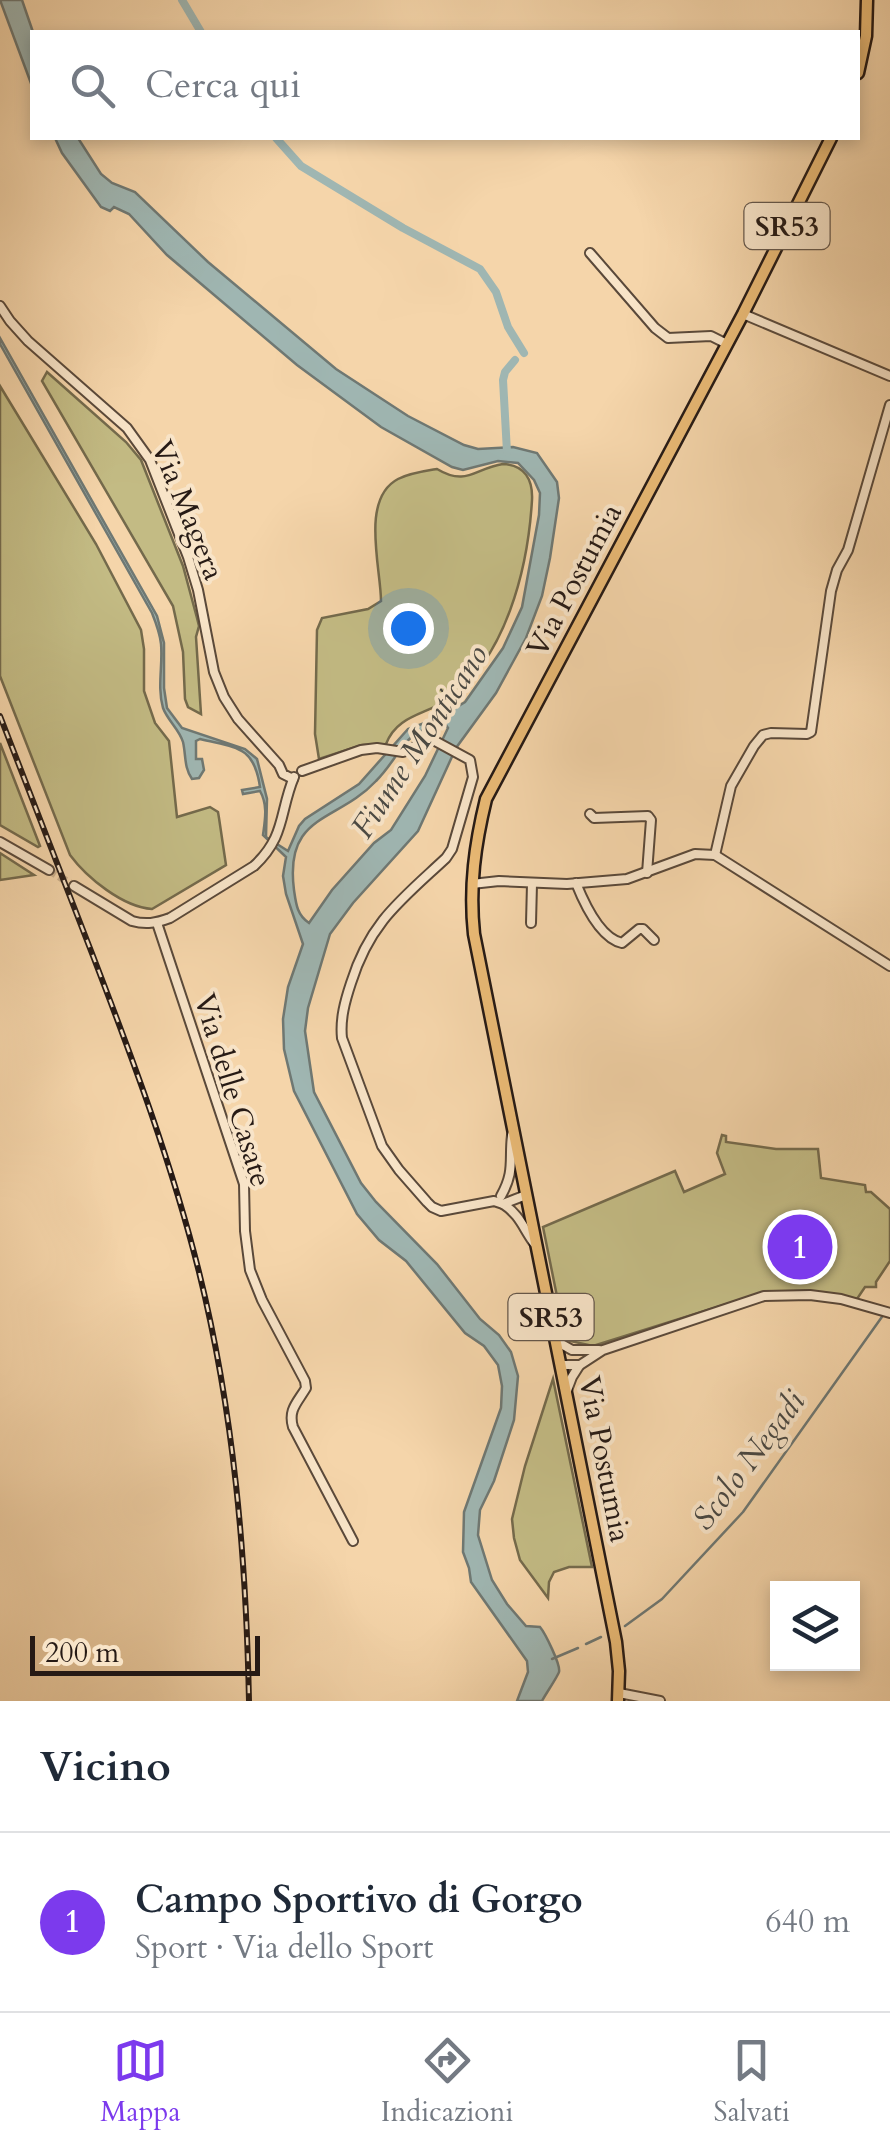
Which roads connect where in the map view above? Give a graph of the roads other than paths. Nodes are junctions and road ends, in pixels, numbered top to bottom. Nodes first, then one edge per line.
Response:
1 (867, 0) edge
2 (860, 64) edge
3 (830, 140) edge
4 (590, 253) dead end
5 (0, 306) edge
6 (743, 314) junction
7 (727, 344) junction
8 (890, 376) edge
9 (890, 404) edge
10 (281, 769) junction
11 (302, 770) junction
12 (293, 778) junction
13 (289, 792) junction
14 (590, 814) dead end
15 (0, 842) edge
16 (716, 855) junction
17 (48, 870) tunnel mouth
18 (647, 873) junction
19 (472, 877) junction
20 (500, 881) junction
21 (532, 884) junction
22 (576, 884) junction
23 (74, 886) tunnel mouth
24 (157, 923) junction
25 (531, 923) dead end
26 (654, 940) dead end
27 (890, 966) edge
28 (513, 1130) junction
29 (526, 1195) junction
30 (499, 1200) junction
31 (536, 1246) junction
32 (890, 1312) edge
33 (556, 1341) junction
34 (604, 1350) junction
35 (585, 1351) junction
36 (561, 1364) junction
37 (580, 1365) junction
38 (566, 1393) junction
39 (353, 1541) dead end
40 (618, 1697) edge
41 (660, 1701) edge

1 - 2 main road
3 - 6 main road, SR53
4 - 7 street
5 - 10 street, Via Magera
6 - 7 main road, Via Postumia / SR53
6 - 8 street
7 - 19 main road, Via Postumia / SR53
9 - 16 street
10 - 11 street
10 - 12 street, Via Magera
10 - 13 street
11 - 12 street
11 - 30 street
12 - 13 street
13 - 24 street
14 - 18 street
15 - 17 street
16 - 18 street
16 - 27 street
18 - 22 street
19 - 20 street
19 - 20 street
19 - 28 main road, Via Postumia / SR53
20 - 21 street
21 - 22 street
21 - 25 street
22 - 26 street
23 - 24 street
24 - 39 street, Via delle Casate
28 - 29 main road, Via Postumia / SR53
28 - 30 street
29 - 30 street
29 - 31 main road, Via Postumia / SR53
30 - 31 street
31 - 33 main road, Via Postumia / SR53
32 - 34 street
33 - 35 street
33 - 36 main road, Via Postumia / SR53
34 - 35 street
34 - 37 street
35 - 36 street
36 - 37 street
36 - 38 main road, Via Postumia / SR53
37 - 38 street
38 - 40 main road, Via Postumia / SR53
40 - 41 street

